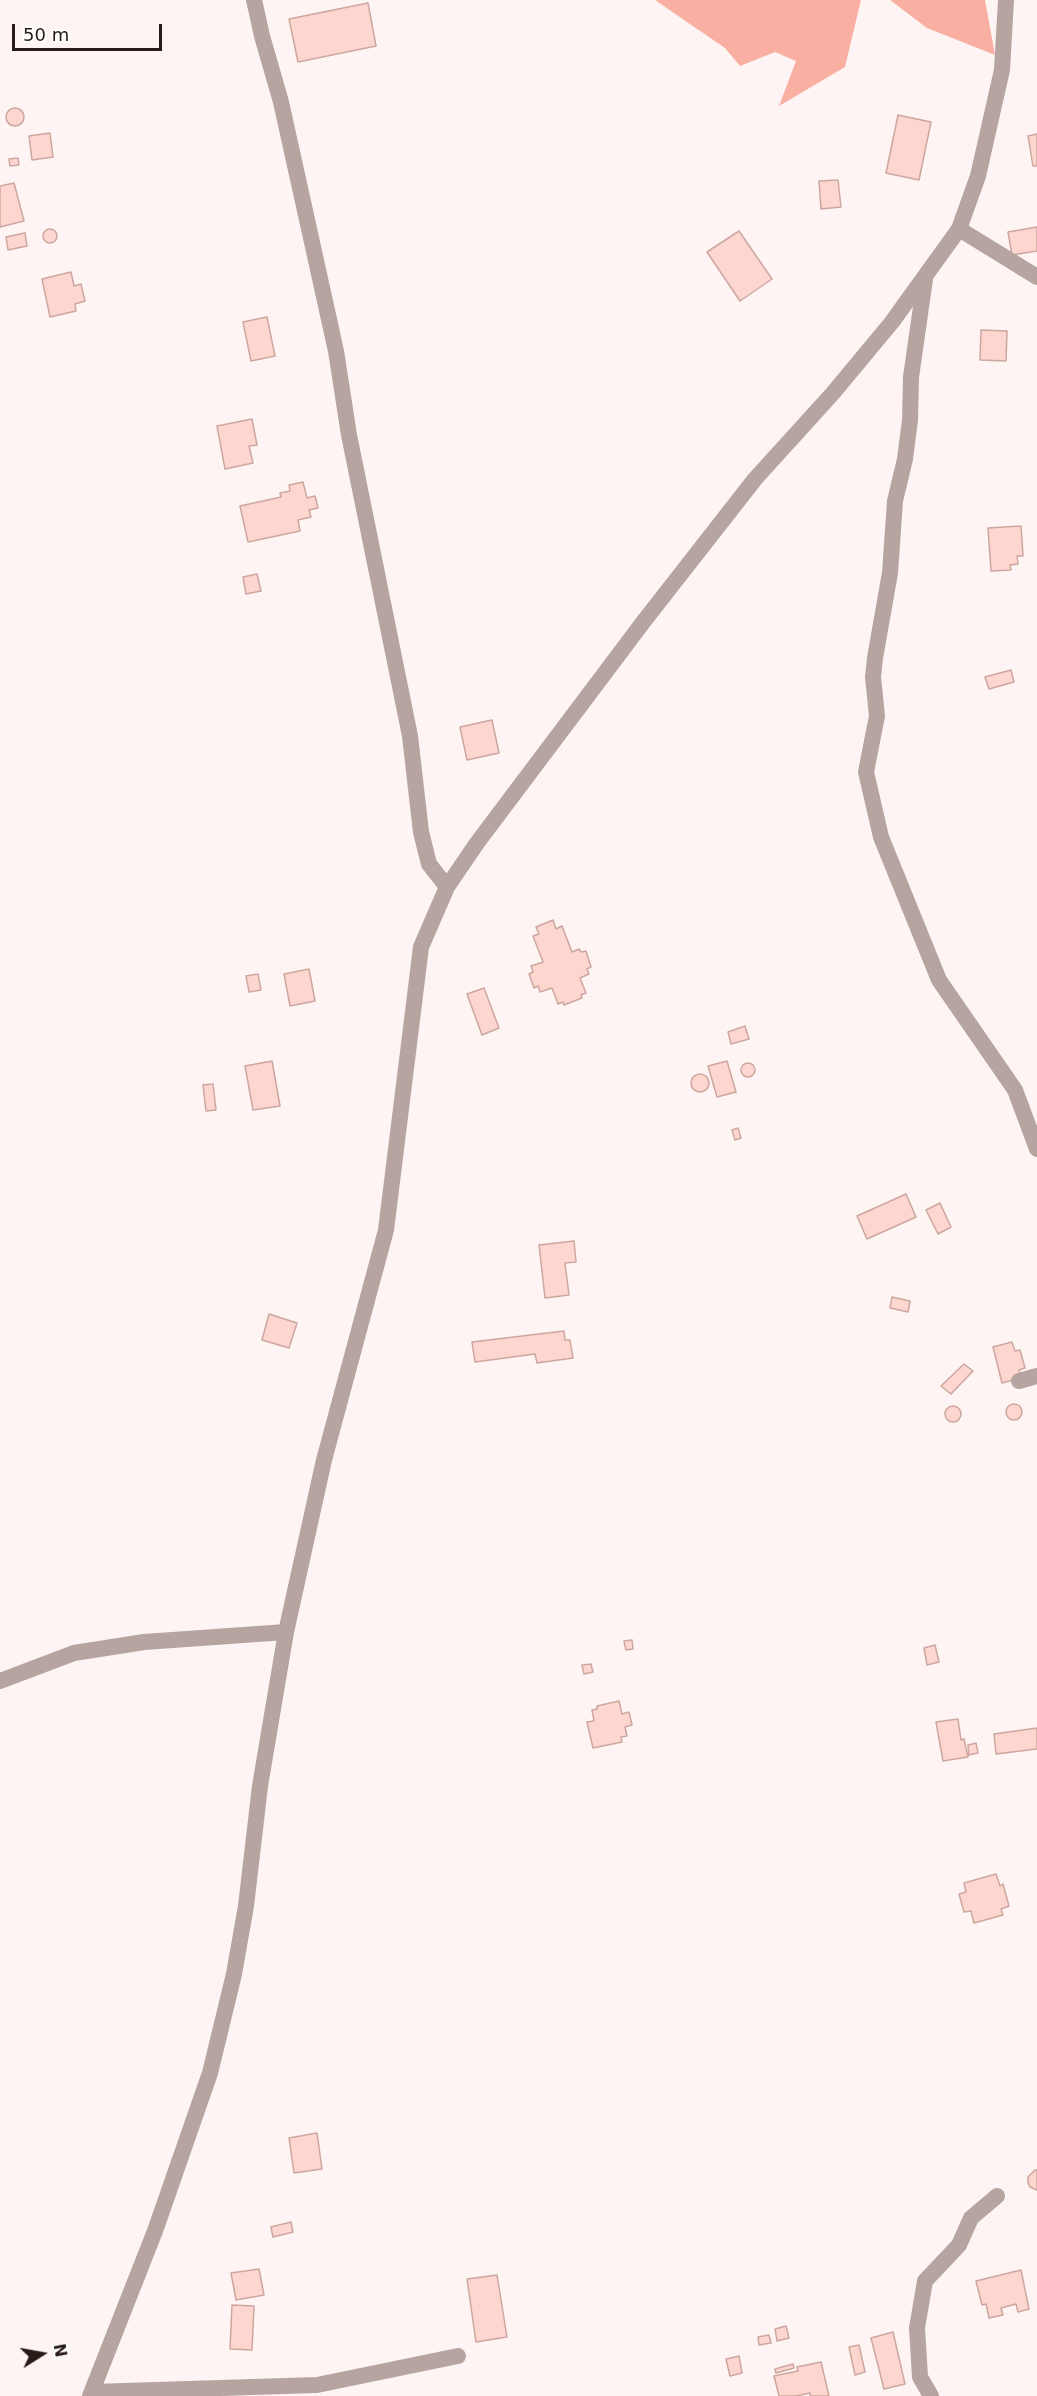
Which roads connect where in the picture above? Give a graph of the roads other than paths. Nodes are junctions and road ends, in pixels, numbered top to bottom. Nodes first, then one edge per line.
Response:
1 (254, 0) edge
2 (1006, 0) edge
3 (958, 229) junction
4 (926, 275) junction
5 (1037, 278) edge
6 (447, 887) junction
7 (1037, 1149) edge
8 (1037, 1376) edge
9 (1019, 1381) dead end
10 (286, 1632) junction
11 (0, 1680) edge
12 (997, 2196) dead end
13 (458, 2356) dead end
14 (91, 2394) edge
15 (932, 2396) edge

1 - 6 street
2 - 3 street
3 - 4 street
3 - 5 street
4 - 6 street
4 - 7 street
6 - 10 street
8 - 9 street
10 - 11 street
10 - 14 street
12 - 15 street
13 - 14 street

